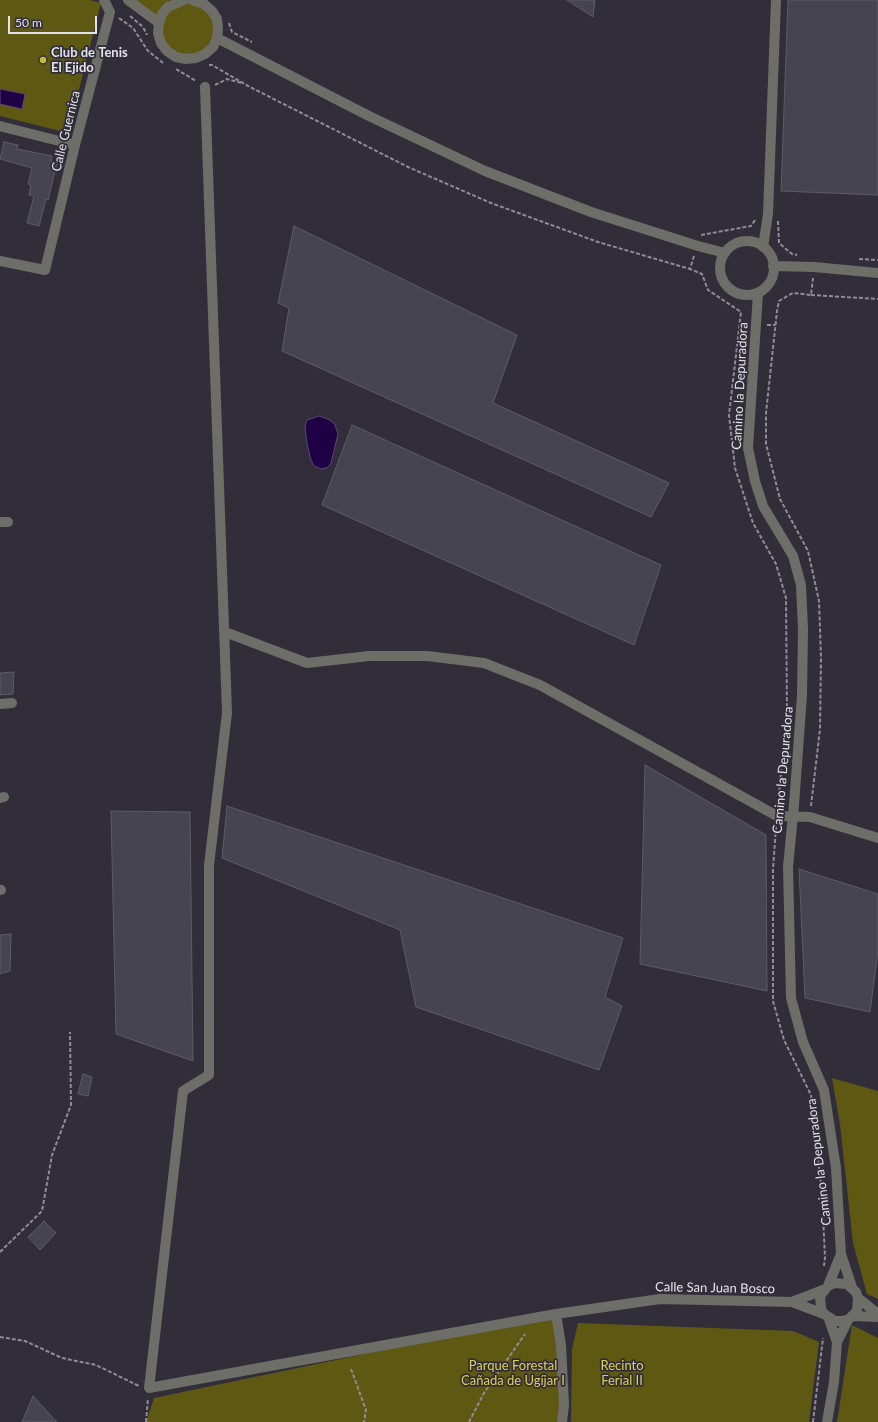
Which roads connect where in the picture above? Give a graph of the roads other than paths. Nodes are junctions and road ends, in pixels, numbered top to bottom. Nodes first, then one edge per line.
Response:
1 (104, 0) edge
2 (128, 0) edge
3 (192, 0) edge
4 (776, 0) edge
5 (178, 1) edge
6 (159, 23) junction
7 (217, 38) junction
8 (205, 87) road end
9 (0, 126) edge
10 (75, 145) junction
11 (763, 247) junction
12 (725, 253) junction
13 (0, 261) edge
14 (773, 266) junction
15 (878, 273) edge
16 (758, 293) junction
17 (225, 632) junction
18 (12, 703) dead end
19 (0, 704) edge
20 (793, 816) junction
21 (878, 838) edge
22 (841, 1254) junction
23 (852, 1287) junction
24 (826, 1288) junction
25 (858, 1298) junction
26 (792, 1302) junction
27 (556, 1314) junction
28 (878, 1315) edge
29 (826, 1317) junction
30 (850, 1318) junction
31 (837, 1342) junction
32 (562, 1422) edge
33 (827, 1422) edge

1 - 10 street, Calle Guernica
2 - 6 street
3 - 7 street
4 - 11 street
5 - 6 street
6 - 7 street
7 - 12 street
8 - 17 street
9 - 10 street
10 - 13 street, Calle Guernica
11 - 12 street
11 - 14 street
12 - 16 street
14 - 15 street
14 - 16 street
16 - 20 street, Camino la Depuradora
17 - 20 street
17 - 27 street, Calle San Juan Bosco
18 - 19 street
20 - 21 street
20 - 22 street, Camino la Depuradora
22 - 23 street, Camino la Depuradora
22 - 24 street, Camino la Depuradora
23 - 24 street
23 - 25 street
24 - 26 street, Calle San Juan Bosco
24 - 29 street
25 - 28 street
25 - 30 street
26 - 27 street, Calle San Juan Bosco
26 - 29 street, Calle San Juan Bosco
27 - 32 street
28 - 30 street
29 - 30 street
29 - 31 street
30 - 31 street
31 - 33 street

